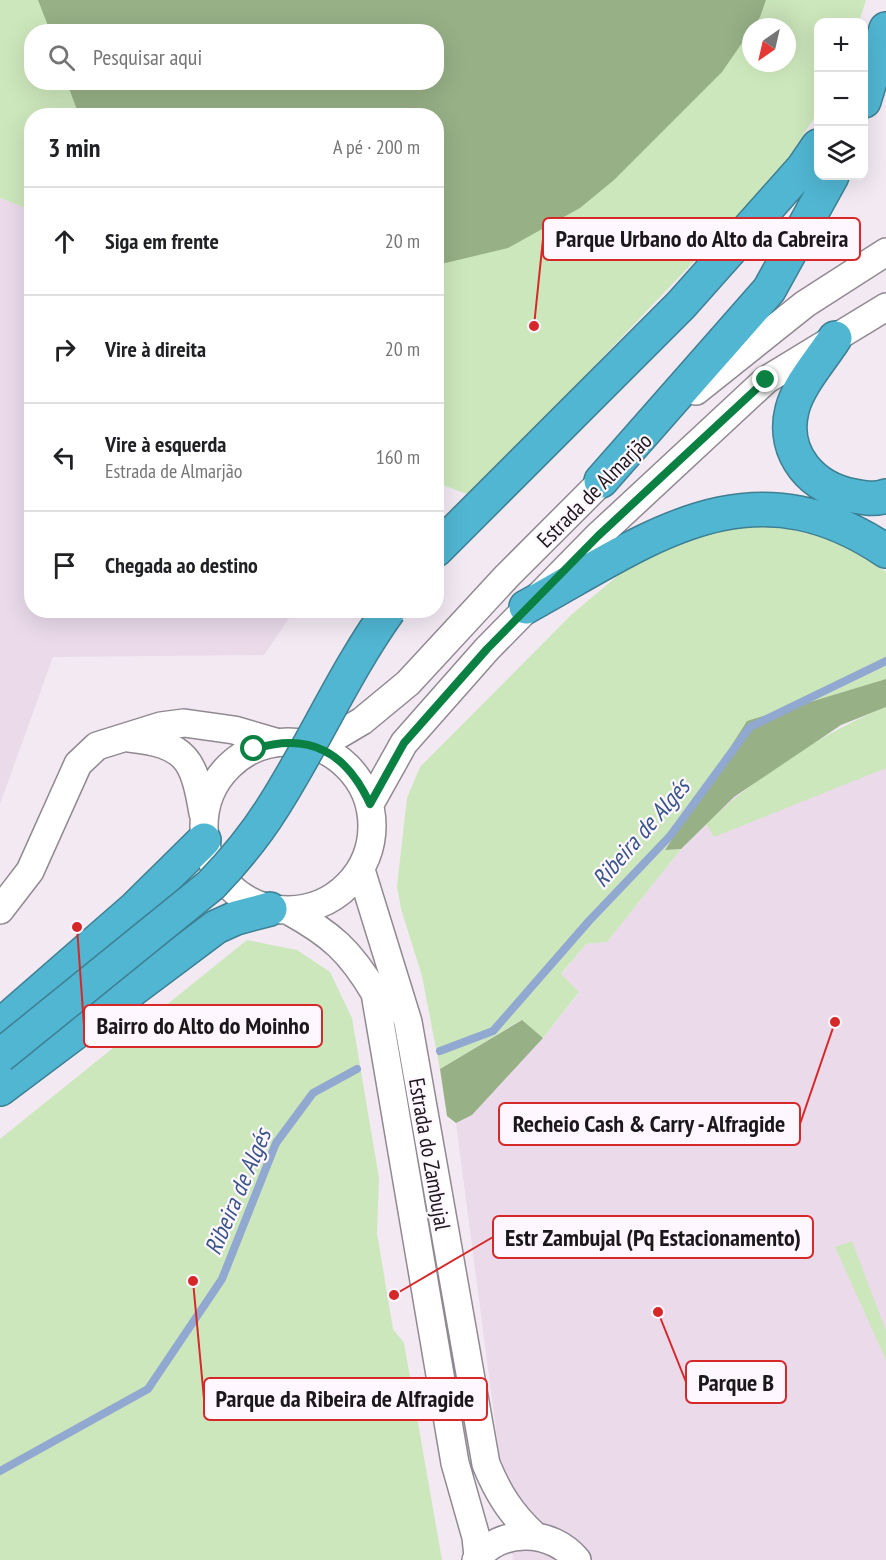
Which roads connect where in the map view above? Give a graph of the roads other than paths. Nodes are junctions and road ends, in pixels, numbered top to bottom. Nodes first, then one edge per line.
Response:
1 (876, 54) edge
2 (868, 85) edge
3 (814, 153) edge
4 (830, 180) edge
5 (886, 252) edge
6 (886, 307) edge
7 (835, 338) junction
8 (601, 481) junction
9 (886, 496) edge
10 (444, 542) edge
11 (886, 551) edge
12 (526, 607) junction
13 (383, 618) edge
14 (123, 737) junction
15 (275, 742) junction
16 (318, 747) junction
17 (370, 804) junction
18 (204, 829) junction
19 (361, 870) junction
20 (0, 910) edge
21 (280, 910) junction
22 (5, 1020) edge
23 (0, 1056) edge
24 (0, 1089) edge
25 (534, 1535) junction
26 (477, 1558) edge
27 (577, 1560) edge

1 - 2 highway
3 - 10 highway
4 - 8 highway
5 - 8 street, Estrada de Almarjão
6 - 7 street, Estrada de Almarjão
7 - 9 highway
7 - 12 street, Estrada de Almarjão
8 - 16 street, Estrada de Almarjão
11 - 12 highway
12 - 17 street, Estrada de Almarjão
13 - 23 highway, bridge
14 - 15 street
14 - 18 street
14 - 20 street
15 - 16 street
15 - 18 street
16 - 17 street
17 - 19 street
18 - 21 street
18 - 22 highway
19 - 21 street
19 - 25 street, Estrada do Zambujal
21 - 24 highway
21 - 26 street, Estrada do Zambujal
25 - 26 street
25 - 27 street

